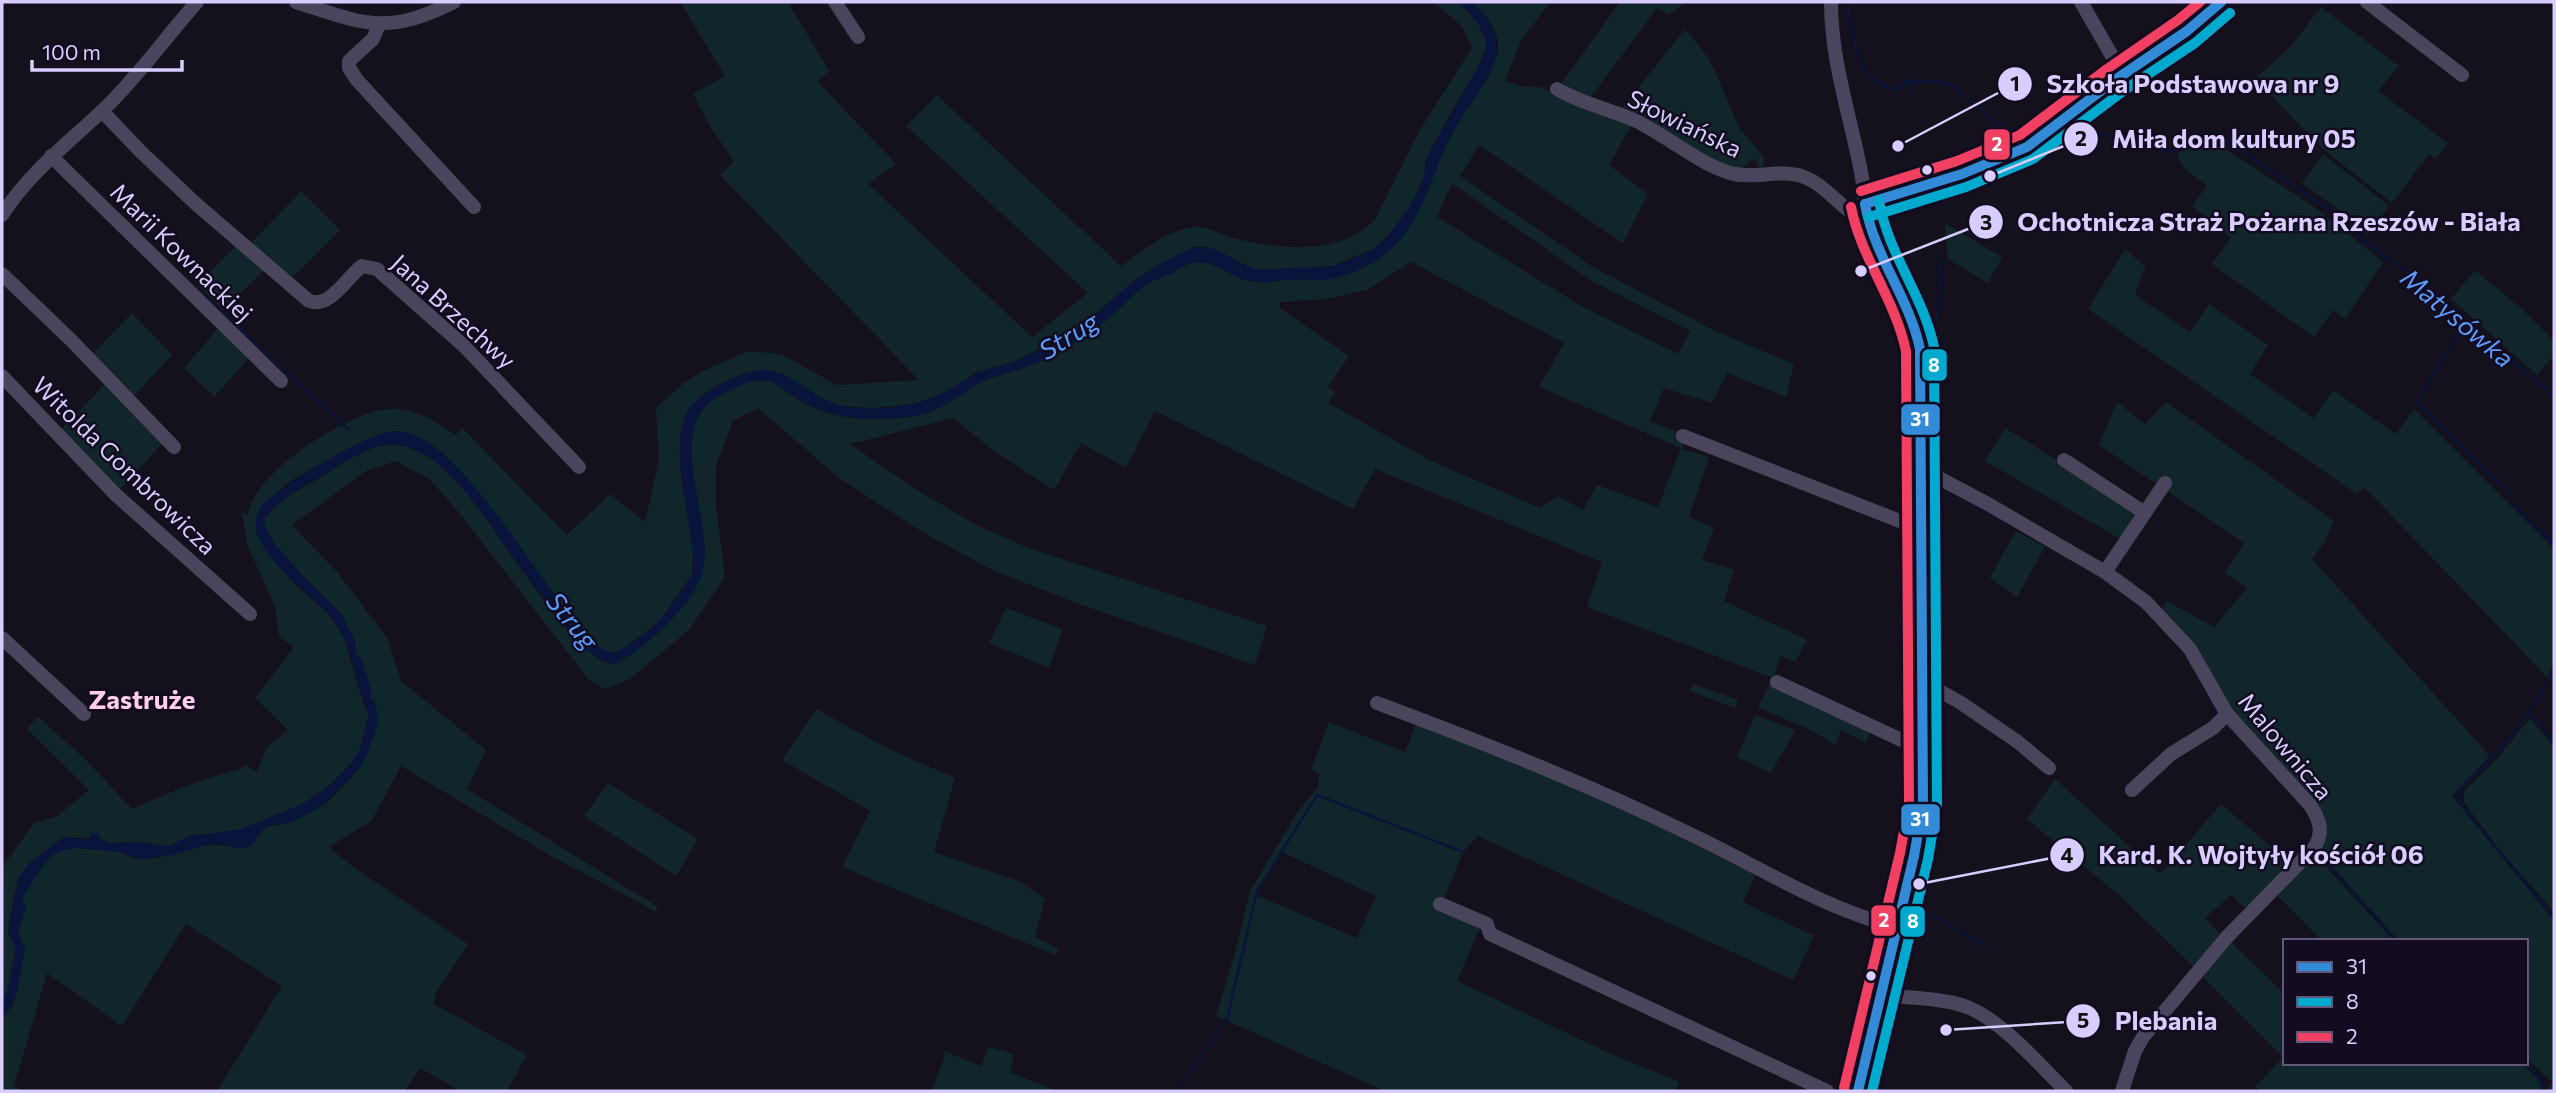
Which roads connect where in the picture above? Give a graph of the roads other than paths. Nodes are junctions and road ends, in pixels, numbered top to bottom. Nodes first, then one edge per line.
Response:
1 (197, 2) edge
2 (296, 2) edge
3 (454, 2) edge
4 (835, 2) edge
5 (1831, 2) edge
6 (2081, 2) edge
7 (2221, 2) edge
8 (2367, 2) edge
9 (379, 24) junction
10 (858, 37) dead end
11 (2123, 75) junction
12 (2462, 75) dead end
13 (1557, 89) dead end
14 (102, 111) junction
15 (51, 156) junction
16 (474, 207) dead end
17 (1865, 210) junction
18 (2, 215) edge
19 (2, 274) edge
20 (2, 376) edge
21 (281, 381) dead end
22 (1683, 436) dead end
23 (174, 447) dead end
24 (2064, 460) dead end
25 (579, 467) dead end
26 (1921, 474) junction
27 (2165, 484) dead end
28 (2145, 513) junction
29 (1921, 525) junction
30 (2105, 572) junction
31 (250, 614) dead end
32 (2, 638) edge
33 (1777, 682) dead end
34 (1923, 690) junction
35 (1377, 703) dead end
36 (84, 714) dead end
37 (2227, 714) junction
38 (1923, 750) junction
39 (2049, 768) dead end
40 (2132, 790) dead end
41 (1440, 904) dead end
42 (1897, 927) junction
43 (1881, 995) junction
44 (1828, 1091) edge
45 (1858, 1091) edge
46 (2066, 1091) edge
47 (2122, 1091) edge

1 - 14 street
2 - 9 street
3 - 9 street
4 - 10 street
5 - 17 street
6 - 11 street
7 - 11 street
8 - 12 street
9 - 16 street
11 - 17 street
13 - 17 street, Słowiańska
14 - 15 street
14 - 25 street, Jana Brzechwy
15 - 18 street
15 - 21 street, Marii Kownackiej
17 - 26 street
19 - 23 street
20 - 31 street, Witolda Gombrowicza
22 - 29 street
24 - 28 street
26 - 29 street
26 - 30 street, Malownicza
27 - 28 street
28 - 30 street
29 - 34 street
30 - 37 street, Malownicza
32 - 36 street
33 - 38 street
34 - 38 street
34 - 39 street
35 - 42 street
37 - 40 street
37 - 47 street, Malownicza
38 - 42 street
41 - 44 street
42 - 43 street
43 - 45 street
43 - 46 street

